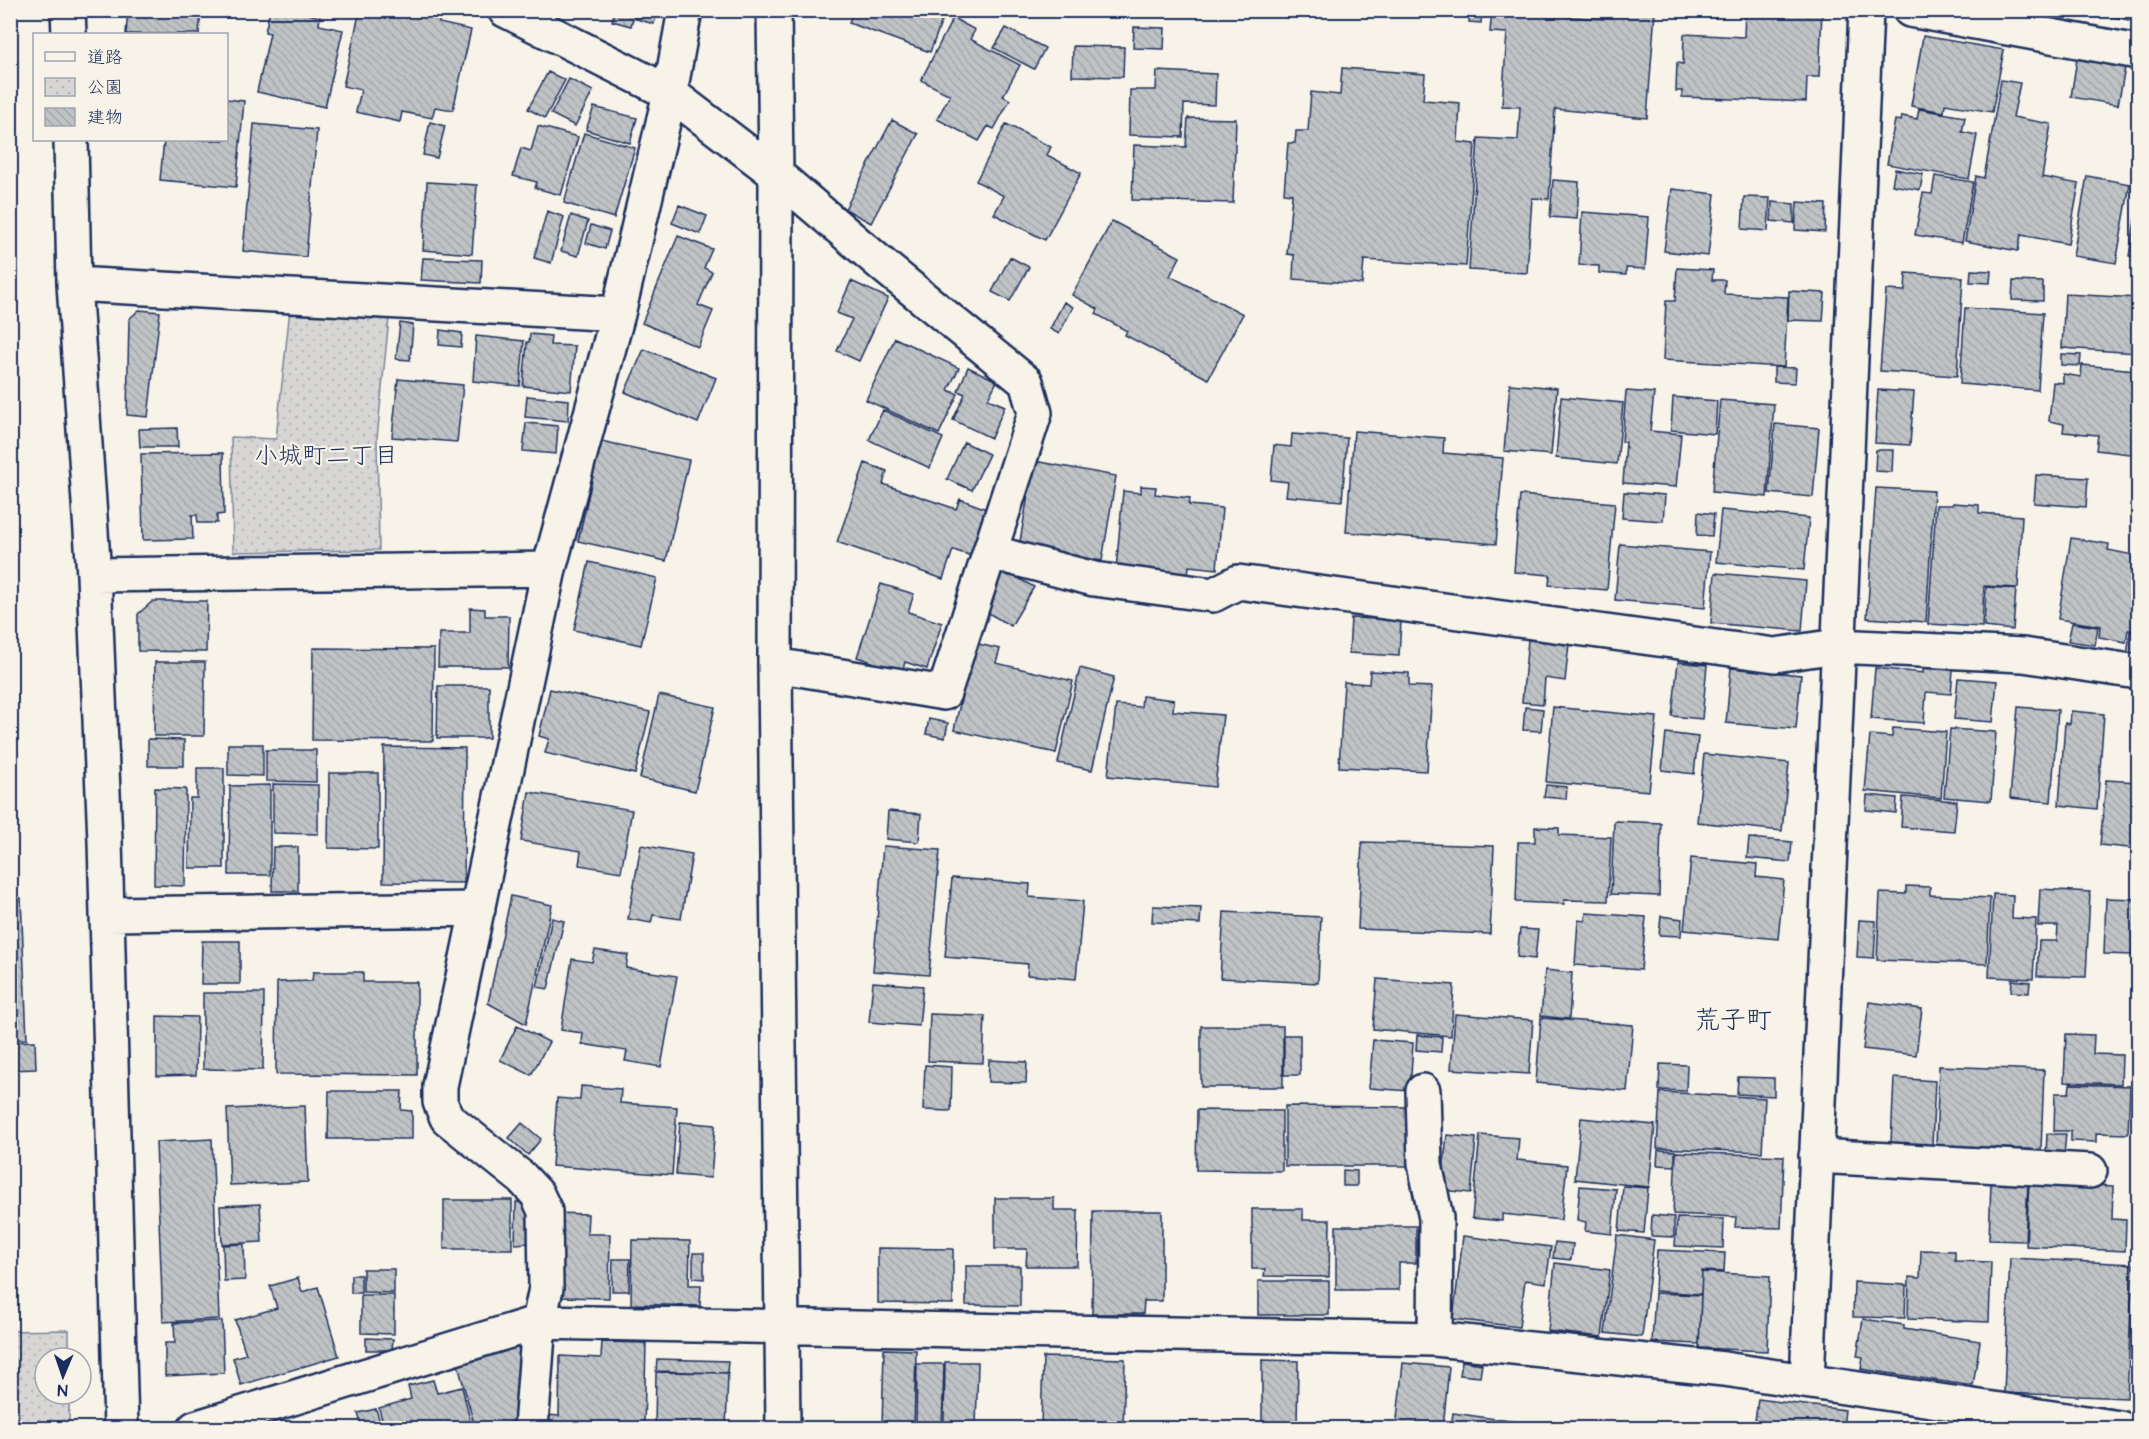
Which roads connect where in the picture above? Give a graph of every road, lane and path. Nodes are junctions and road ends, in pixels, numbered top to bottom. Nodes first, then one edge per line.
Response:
1 (68, 10) edge
2 (505, 10) edge
3 (685, 10) edge
4 (774, 10) edge
5 (1866, 10) edge
6 (1910, 10) edge
7 (69, 33) edge
8 (2139, 52) edge
9 (670, 93) junction
10 (71, 141) edge
11 (776, 174) junction
12 (74, 284) junction
13 (618, 314) junction
14 (990, 552) junction
15 (549, 569) junction
16 (94, 575) junction
17 (1837, 646) junction
18 (775, 665) junction
19 (2139, 672) edge
20 (478, 909) junction
21 (108, 914) junction
22 (1423, 1090) dead end
23 (1816, 1156) junction
24 (2090, 1171) dead end
25 (539, 1322) junction
26 (783, 1327) junction
27 (1435, 1339) junction
28 (1807, 1381) junction
29 (121, 1428) edge
30 (195, 1428) edge
31 (531, 1428) edge
32 (783, 1428) edge
33 (2120, 1428) edge

1 - 7 street
2 - 9 street
3 - 9 street
4 - 11 street
5 - 17 street
6 - 8 street
9 - 11 street
9 - 13 street
10 - 12 street
11 - 14 street
11 - 18 street
12 - 13 street
12 - 16 street
13 - 15 street
14 - 17 street
14 - 18 street
15 - 16 street
15 - 20 street
16 - 21 street
17 - 19 street
17 - 23 street
18 - 26 street
20 - 21 street
20 - 25 street
21 - 29 street
22 - 27 street
23 - 24 street
23 - 28 street
25 - 26 street
25 - 30 street
25 - 31 street
26 - 27 street
26 - 32 street
27 - 28 street
28 - 33 street

